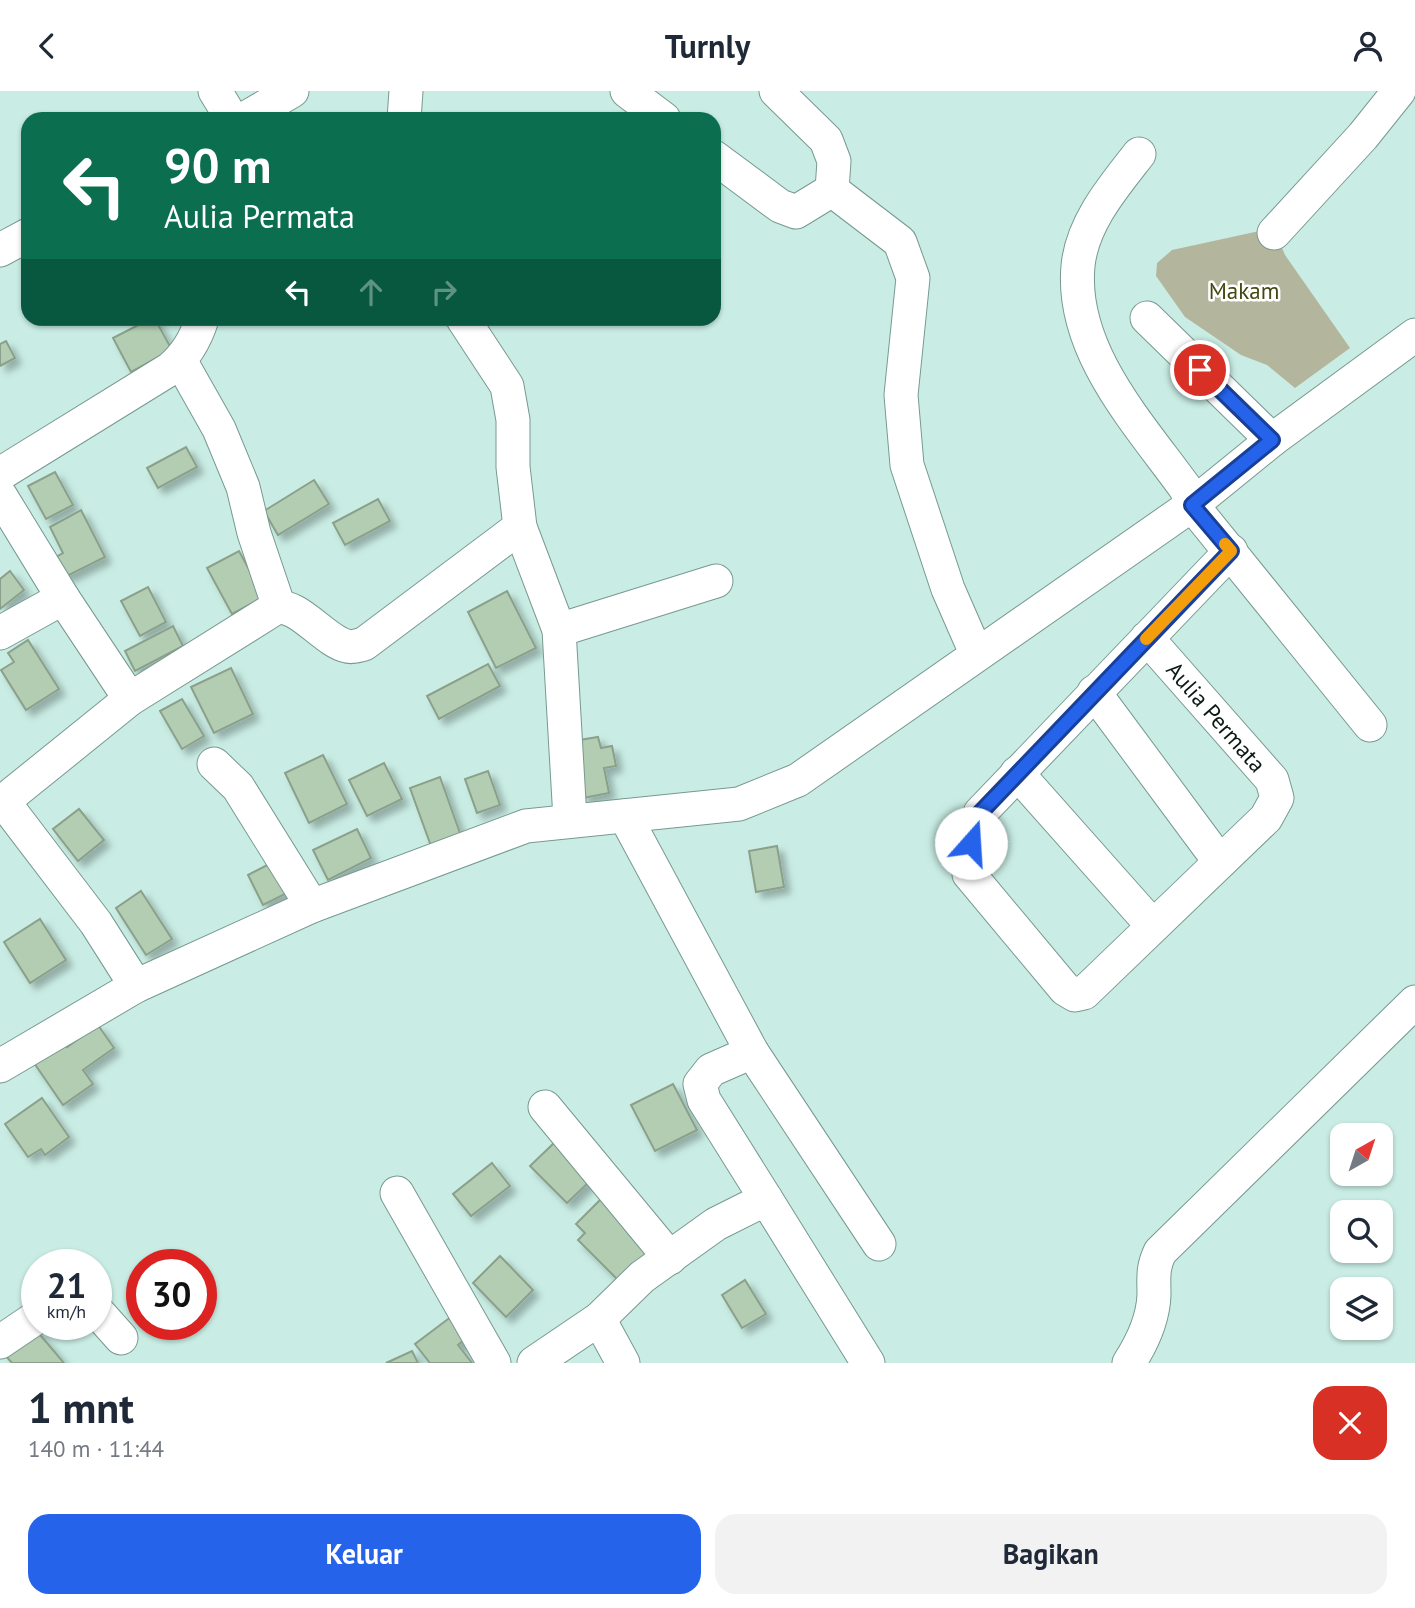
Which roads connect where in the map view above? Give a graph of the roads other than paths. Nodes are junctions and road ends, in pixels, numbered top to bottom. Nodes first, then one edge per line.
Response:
1 (215, 91) edge
2 (292, 91) edge
3 (406, 91) edge
4 (627, 91) edge
5 (776, 91) edge
6 (1399, 91) edge
7 (228, 112) edge
8 (256, 112) edge
9 (404, 112) edge
10 (655, 112) edge
11 (1139, 154) dead end
12 (721, 162) edge
13 (832, 190) junction
14 (1274, 233) dead end
15 (21, 239) edge
16 (0, 250) edge
17 (1147, 318) dead end
18 (200, 326) edge
19 (468, 326) edge
20 (1415, 335) edge
21 (180, 361) junction
22 (1272, 440) junction
23 (0, 474) edge
24 (0, 495) edge
25 (1192, 505) junction
26 (520, 527) junction
27 (1231, 551) junction
28 (716, 582) dead end
29 (63, 598) junction
30 (279, 607) junction
31 (559, 630) junction
32 (0, 633) edge
33 (1147, 638) junction
34 (976, 653) junction
35 (1094, 692) junction
36 (130, 699) junction
37 (1370, 725) dead end
38 (214, 764) dead end
39 (1017, 773) junction
40 (2, 802) edge
41 (625, 816) junction
42 (570, 819) junction
43 (1220, 862) junction
44 (312, 906) junction
45 (1152, 925) junction
46 (136, 986) junction
47 (1415, 1002) edge
48 (752, 1052) junction
49 (0, 1066) edge
50 (545, 1107) dead end
51 (397, 1193) dead end
52 (766, 1199) junction
53 (879, 1244) dead end
54 (670, 1258) junction
55 (599, 1319) junction
56 (21, 1328) edge
57 (112, 1328) edge
58 (121, 1338) dead end
59 (0, 1342) edge
60 (495, 1363) edge
61 (534, 1363) edge
62 (623, 1363) edge
63 (868, 1363) edge
64 (1129, 1363) edge

1 - 7 street
2 - 8 street
3 - 9 street
4 - 10 street
5 - 13 street
6 - 14 street
11 - 25 street
12 - 13 street
13 - 34 street
15 - 16 street
17 - 22 street
18 - 21 street
19 - 26 street
20 - 22 street
21 - 23 street
21 - 30 street
22 - 25 street
24 - 29 street
25 - 27 street
25 - 34 street
26 - 30 street
26 - 31 street
27 - 33 street, Aulia Permata
27 - 37 street
28 - 31 street
29 - 32 street
29 - 36 street
30 - 36 street
31 - 42 street
33 - 35 street, Aulia Permata
33 - 43 street, Aulia Permata
34 - 41 street
35 - 39 street, Aulia Permata
35 - 43 street
36 - 40 street
38 - 44 street
39 - 45 street
39 - 45 street, Aulia Permata
40 - 46 street
41 - 42 street
41 - 48 street
42 - 44 street
43 - 45 street, Aulia Permata
44 - 46 street
46 - 49 street
47 - 64 street
48 - 52 street
48 - 53 street
50 - 54 street
51 - 60 street
52 - 54 street
52 - 63 street
54 - 55 street
55 - 61 street
55 - 62 street
56 - 59 street
57 - 58 street

